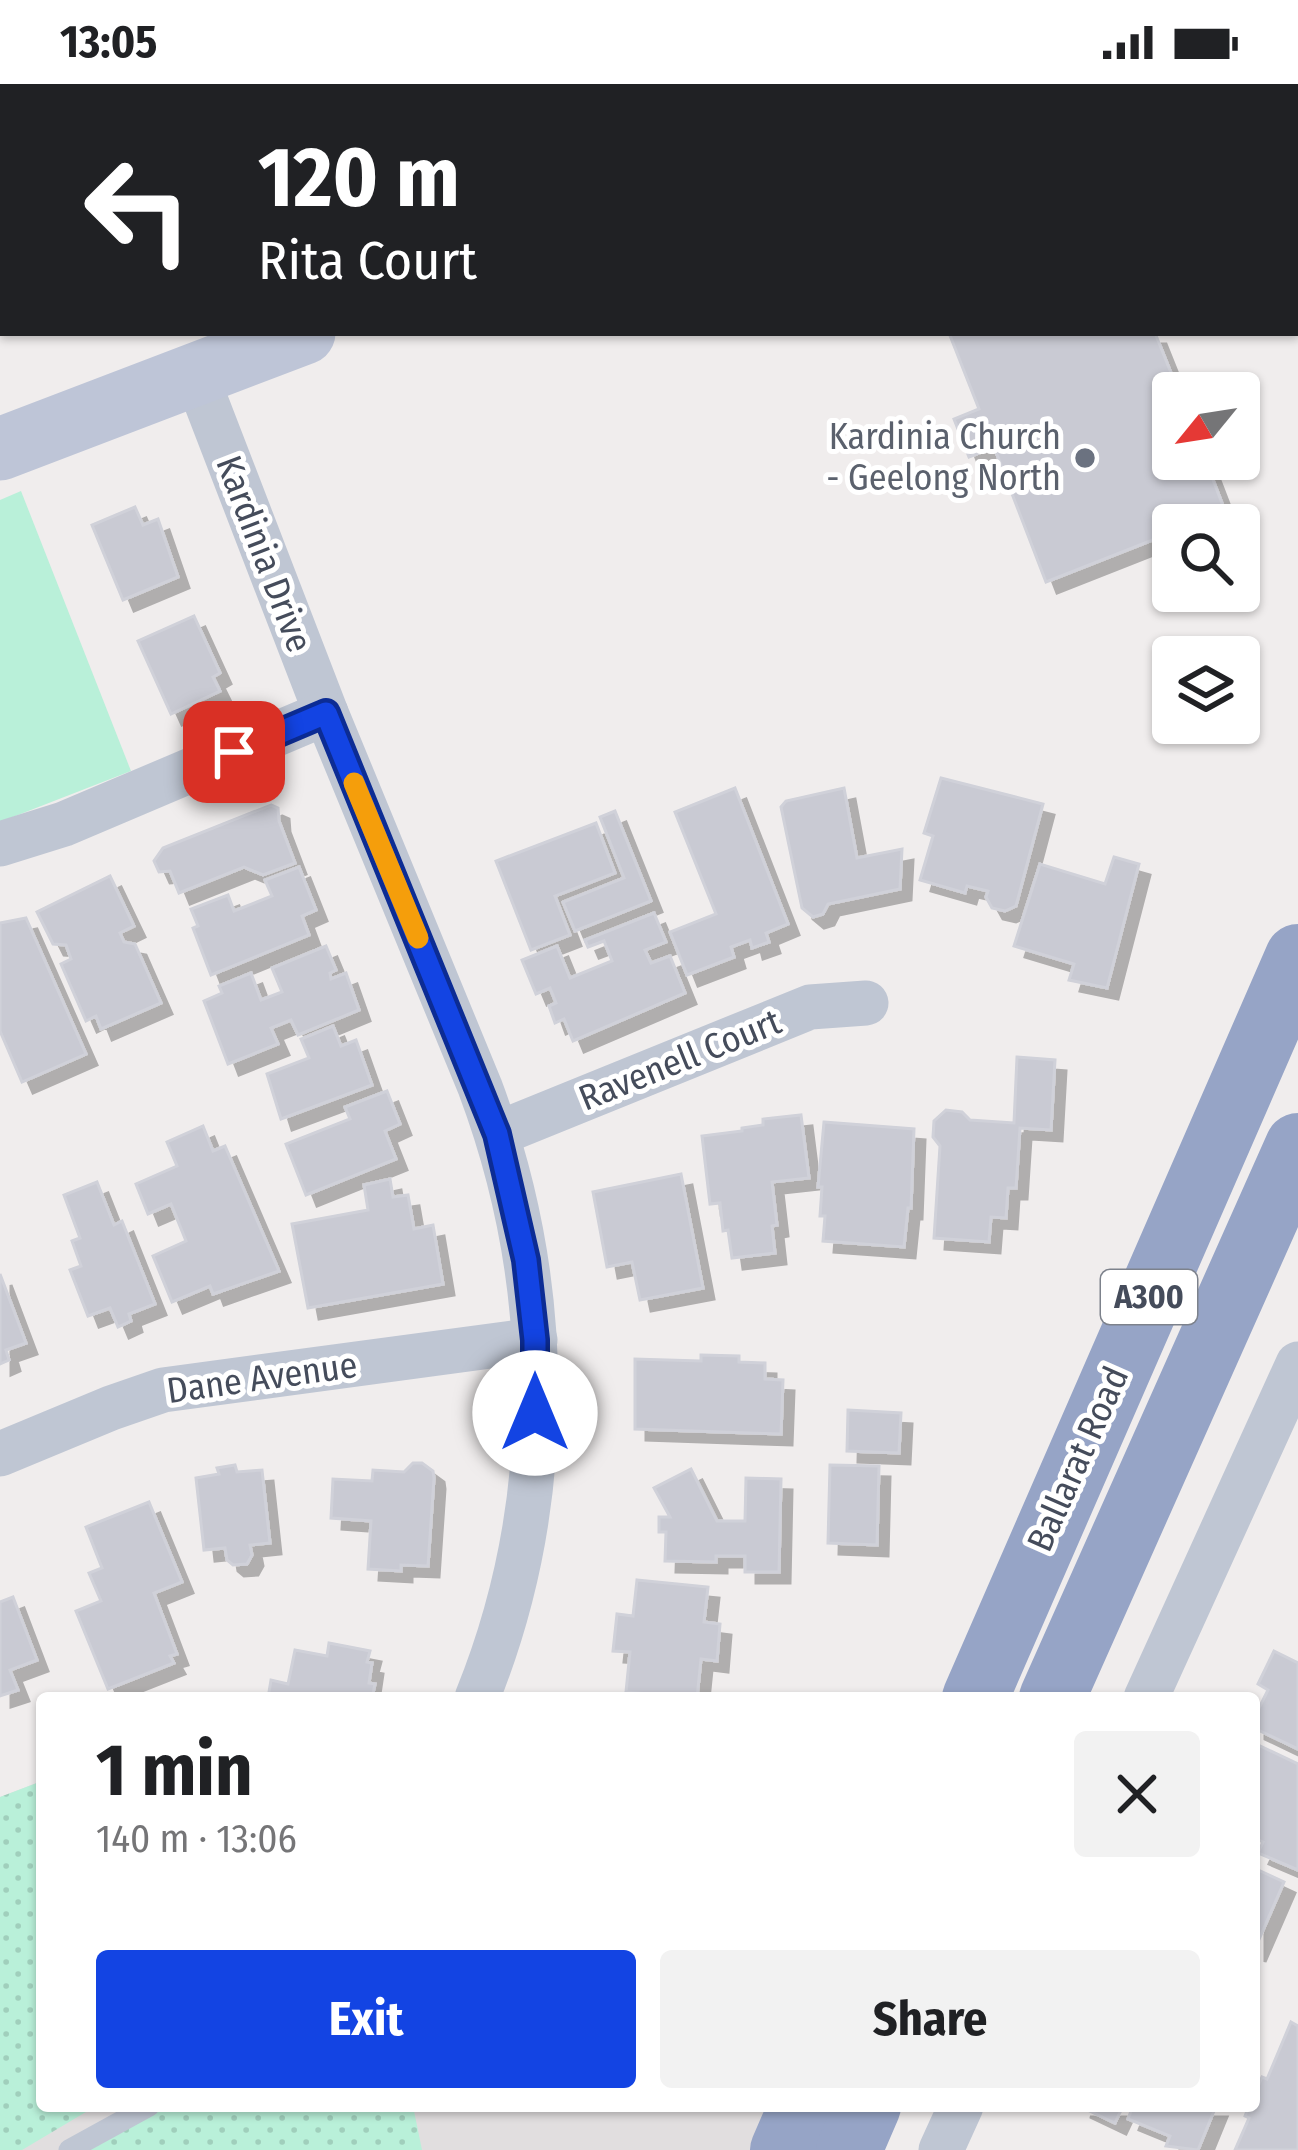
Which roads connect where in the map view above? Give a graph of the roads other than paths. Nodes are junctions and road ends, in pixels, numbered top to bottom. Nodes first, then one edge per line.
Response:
1 (296, 336) edge
2 (195, 374) junction
3 (0, 449) edge
4 (326, 713) junction
5 (0, 844) edge
6 (1298, 957) edge
7 (866, 1003) dead end
8 (497, 1134) junction
9 (1298, 1146) edge
10 (535, 1340) junction
11 (1298, 1364) edge
12 (0, 1454) edge
13 (479, 1692) edge
14 (978, 1692) edge
15 (1055, 1692) edge
16 (1149, 1692) edge
17 (138, 2112) edge
18 (799, 2112) edge
19 (865, 2112) edge
20 (68, 2150) edge
21 (783, 2150) edge
22 (849, 2150) edge

1 - 2 main road
2 - 3 main road
2 - 4 street, Kardinia Drive
4 - 5 street
4 - 8 street, Kardinia Drive
6 - 14 highway, Ballarat Road / A300
7 - 8 street, Ravenell Court
8 - 10 street, Kardinia Drive
9 - 15 highway, Ballarat Road / A300
10 - 12 street, Dane Avenue
10 - 13 street, Kardinia Drive
11 - 16 street
17 - 20 lane
18 - 21 highway
19 - 22 highway

